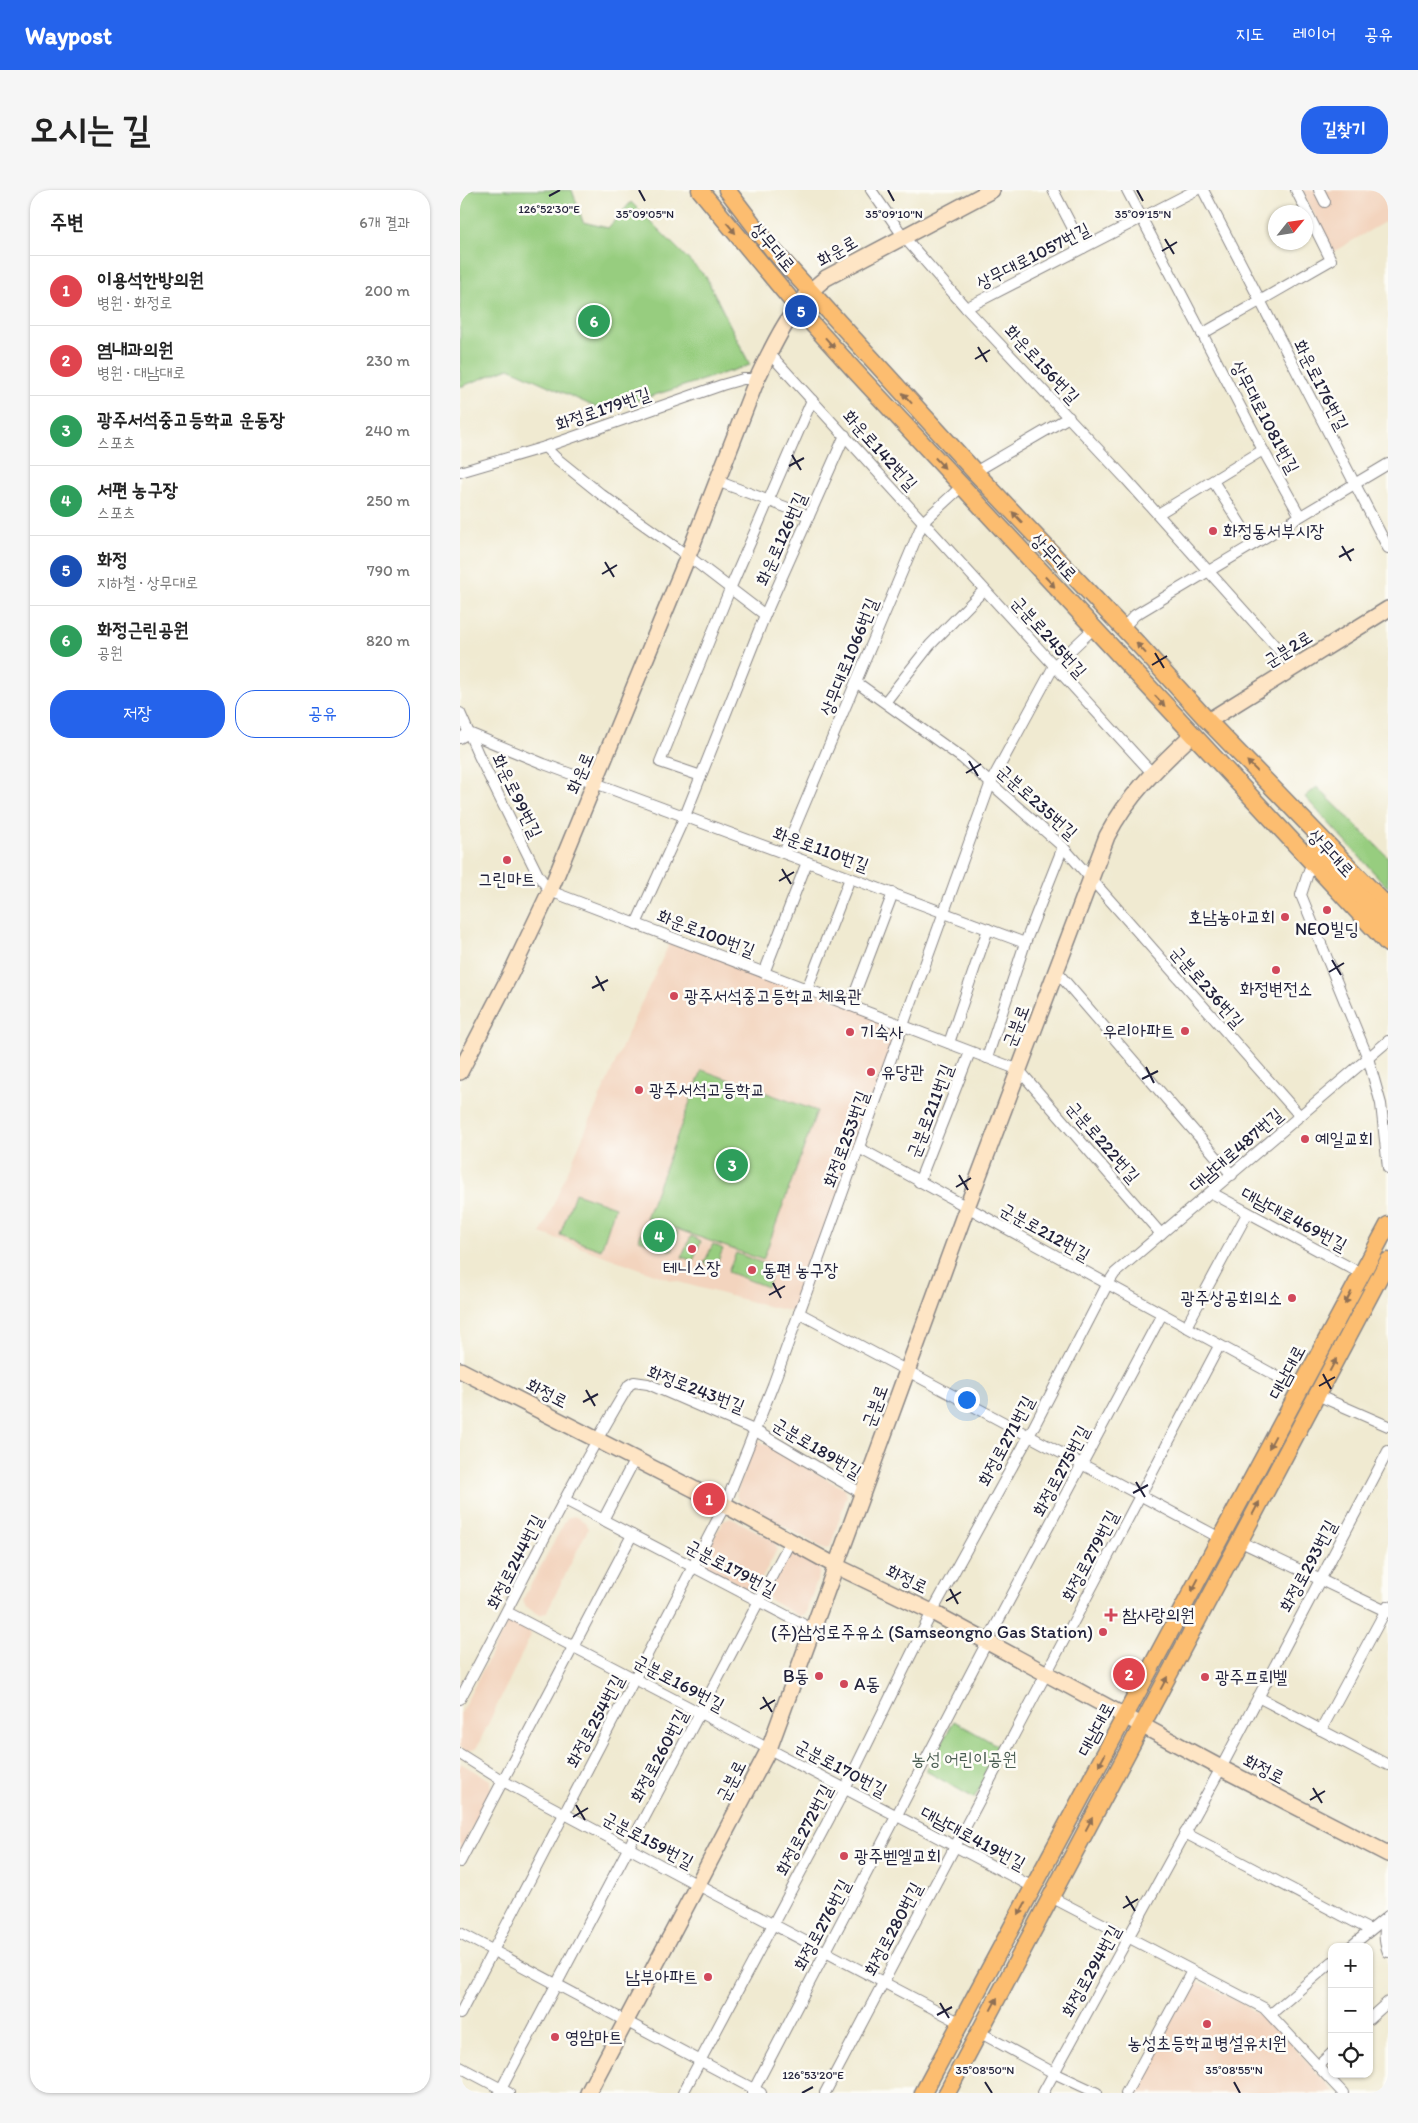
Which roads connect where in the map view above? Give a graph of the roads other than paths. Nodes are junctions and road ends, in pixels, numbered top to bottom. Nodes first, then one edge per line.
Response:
1 (700, 190) edge
2 (727, 190) edge
3 (871, 190) edge
4 (992, 190) edge
5 (1052, 190) edge
6 (1127, 190) edge
7 (1196, 190) edge
8 (1203, 190) edge
9 (1296, 190) edge
10 (1319, 190) edge
11 (1325, 202) dead end
12 (1141, 219) junction
13 (902, 236) junction
14 (1083, 248) junction
15 (810, 291) junction
16 (1260, 301) junction
17 (797, 307) junction
18 (966, 308) junction
19 (1202, 334) junction
20 (769, 353) junction
21 (757, 379) junction
22 (812, 400) junction
23 (1069, 417) junction
24 (845, 436) junction
25 (546, 447) junction
26 (1263, 450) junction
27 (1388, 464) edge
28 (460, 472) edge
29 (975, 472) junction
30 (717, 481) junction
31 (1213, 481) junction
32 (1354, 484) junction
33 (962, 486) junction
34 (768, 500) junction
35 (1158, 514) junction
36 (809, 516) junction
37 (1300, 516) junction
38 (923, 522) junction
39 (1252, 544) junction
40 (1388, 548) edge
41 (688, 556) junction
42 (1208, 571) junction
43 (730, 590) junction
44 (984, 590) junction
45 (1388, 609) edge
46 (765, 615) junction
47 (1093, 629) junction
48 (1122, 629) junction
49 (1054, 666) junction
50 (1294, 667) junction
51 (856, 682) junction
52 (886, 702) junction
53 (460, 714) edge
54 (1208, 721) junction
55 (1192, 735) junction
56 (465, 736) edge
57 (1152, 773) junction
58 (701, 776) junction
59 (991, 782) junction
60 (596, 783) junction
61 (1286, 800) junction
62 (685, 816) junction
63 (1279, 825) junction
64 (1063, 846) junction
65 (784, 853) junction
66 (807, 862) junction
67 (1309, 870) junction
68 (850, 878) junction
69 (1091, 878) junction
70 (550, 891) junction
71 (893, 894) junction
72 (1388, 907) edge
73 (945, 913) junction
74 (636, 924) junction
75 (1388, 927) edge
76 (988, 929) junction
77 (1025, 943) junction
78 (1388, 944) edge
79 (1388, 956) edge
80 (1057, 972) junction
81 (764, 973) junction
82 (807, 989) junction
83 (850, 1006) junction
84 (904, 1026) junction
85 (1388, 1041) edge
86 (948, 1044) junction
87 (970, 1052) junction
88 (987, 1058) junction
89 (1368, 1058) junction
90 (1019, 1070) junction
91 (460, 1072) edge
92 (1300, 1116) junction
93 (859, 1148) junction
94 (1388, 1168) edge
95 (1232, 1175) junction
96 (919, 1182) junction
97 (1212, 1193) junction
98 (968, 1207) junction
99 (1247, 1214) junction
100 (1388, 1225) edge
101 (1161, 1234) junction
102 (1388, 1261) edge
103 (1362, 1274) junction
104 (1382, 1282) edge
105 (1107, 1285) junction
106 (799, 1313) junction
107 (1162, 1314) junction
108 (1186, 1327) junction
109 (1219, 1346) junction
110 (460, 1370) edge
111 (908, 1370) junction
112 (1300, 1389) junction
113 (1316, 1395) junction
114 (1388, 1426) edge
115 (754, 1430) junction
116 (1029, 1436) junction
117 (596, 1439) junction
118 (1388, 1451) edge
119 (635, 1458) junction
120 (1083, 1464) junction
121 (863, 1494) junction
122 (1140, 1495) junction
123 (565, 1500) junction
124 (725, 1505) junction
125 (603, 1520) junction
126 (632, 1535) junction
127 (1220, 1538) junction
128 (1239, 1541) junction
129 (790, 1542) junction
130 (836, 1566) junction
131 (694, 1567) junction
132 (1320, 1579) junction
133 (759, 1602) junction
134 (1387, 1609) edge
135 (507, 1612) junction
136 (932, 1612) junction
137 (814, 1630) junction
138 (987, 1642) junction
139 (574, 1645) junction
140 (1046, 1674) junction
141 (635, 1678) junction
142 (1258, 1697) junction
143 (460, 1699) edge
144 (700, 1712) junction
145 (1124, 1717) junction
146 (1141, 1725) junction
147 (1321, 1730) junction
148 (769, 1749) junction
149 (460, 1754) edge
150 (1388, 1765) edge
151 (1221, 1768) junction
152 (503, 1780) junction
153 (845, 1789) junction
154 (565, 1814) junction
155 (898, 1816) junction
156 (1185, 1833) junction
157 (955, 1847) junction
158 (629, 1848) junction
159 (1388, 1854) edge
160 (460, 1862) edge
161 (698, 1886) junction
162 (1033, 1887) junction
163 (1051, 1896) junction
164 (1388, 1916) edge
165 (772, 1924) junction
166 (1370, 1930) junction
167 (460, 1933) edge
168 (1128, 1937) junction
169 (1355, 1943) edge
170 (493, 1951) junction
171 (826, 1952) junction
172 (1388, 1952) edge
173 (1328, 1965) edge
174 (1192, 1971) junction
175 (884, 1982) junction
176 (556, 1984) junction
177 (1388, 2002) edge
178 (460, 2014) edge
179 (1271, 2014) junction
180 (1373, 2015) edge
181 (626, 2022) junction
182 (961, 2023) junction
183 (979, 2032) junction
184 (1328, 2057) edge
185 (700, 2061) junction
186 (1318, 2066) junction
187 (460, 2067) edge
188 (1054, 2073) junction
189 (503, 2092) edge
190 (756, 2092) edge
191 (588, 2093) edge
192 (683, 2093) edge
193 (825, 2093) edge
194 (924, 2093) edge
195 (946, 2093) edge
196 (1043, 2093) edge
197 (1097, 2093) edge
198 (1126, 2093) edge
199 (1343, 2093) edge

1 -> 17 main road, 상무대로
2 - 15 main road, 상무대로
3 - 13 street, 화운로156번길
4 - 13 street, 화운로
5 - 14 street
6 - 12 street
7 - 12 street, 상무대로1057번길
8 - 16 street, 화운로176번길
9 - 16 street
10 - 11 street
12 - 14 street, 상무대로1057번길
12 - 19 street
13 - 15 street, 화운로
13 - 18 street, 화운로156번길
14 - 18 street, 상무대로1057번길
15 - 17 street, 화운로
29 -> 15 main road, 상무대로
16 - 19 street
16 - 32 street, 화운로176번길
17 - 20 street, 화운로
17 -> 33 main road, 상무대로
18 - 23 street, 화운로156번길
19 - 26 street, 상무대로1081번길
20 - 21 street, 화운로
20 - 22 street, 화운로142번길
21 - 25 street, 화정로179번길
21 - 30 street, 화운로
22 - 24 street, 화운로142번길
22 - 34 street
23 - 29 street
23 - 35 street, 화운로156번길
24 - 36 street, 화운로126번길
24 - 38 street, 화운로142번길
25 - 28 street, 화정로179번길
25 - 41 street, 화운로126번길
26 - 31 street
26 - 37 street, 상무대로1081번길
27 - 32 street
48 -> 29 main road, 상무대로
30 - 34 street
30 - 41 street, 화운로
31 - 35 street
31 - 39 street
32 - 37 street
32 - 40 street, 화운로176번길
33 - 38 street, 상무대로1066번길
33 -> 47 main road, 상무대로
34 - 36 street
34 - 43 street, 화운로126번길
35 - 42 street, 화운로156번길
36 - 46 street, 화운로126번길
37 - 39 street
38 - 44 street, 군분로245번길
38 - 51 street, 상무대로1066번길
39 - 42 street
41 - 43 street, 화운로126번길
41 - 60 street, 화운로
42 - 48 street
42 - 50 street, 화운로156번길
43 - 46 street, 화운로126번길
43 - 58 street, 화운로126번길
44 - 49 street, 군분로245번길
44 - 52 street
45 - 50 street, 군분2로
46 - 58 street
47 - 49 street, 화정로253번길
47 -> 55 main road, 상무대로
54 -> 48 main road, 상무대로
49 - 57 street, 군분로245번길
49 - 59 street, 화정로253번길
50 - 54 street, 군분2로
51 - 52 street, 군분로235번길
51 - 65 street, 상무대로1066번길
52 - 59 street, 군분로235번길
53 - 56 street, 화운로99번길
61 -> 54 main road, 상무대로
55 - 57 street, 군분로
55 - 63 main road, 상무대로
56 - 60 street, 화운로110번길
56 - 70 street, 화운로99번길
57 - 69 street, 군분로
58 - 62 street
59 - 64 street, 군분로235번길
59 - 73 street, 화정로253번길
60 - 62 street, 화운로110번길
60 - 70 street, 화운로
61 - 72 main road
61 - 75 main road, 상무대로
62 - 65 street, 화운로110번길
62 - 74 street, 화운로100번길
63 - 67 main road
63 - 78 main road, 상무대로
64 - 69 street, 군분로235번길
64 - 77 street
65 - 66 street, 화운로110번길
66 - 68 street, 화운로110번길
66 - 81 street, 화운로100번길
67 - 79 main road
67 - 89 street, 상무대로
68 - 71 street, 화운로110번길
68 - 82 street
69 - 80 street, 군분로
69 - 92 street, 군분로236번길
70 - 74 street, 화운로100번길
70 - 91 street, 화운로
71 - 73 street, 화운로110번길
71 - 83 street
73 - 76 street, 화운로110번길
73 - 84 street, 화정로253번길
74 - 81 street, 화운로100번길
76 - 77 street, 화운로110번길
76 - 86 street
77 - 88 street
80 - 90 street, 군분로
80 - 95 street
81 - 82 street, 화운로100번길
82 - 83 street, 화운로100번길
83 - 84 street, 화운로100번길
84 - 86 street, 화운로100번길
84 - 93 street, 화정로253번길
85 - 89 street, 대남대로487번길
86 - 87 street, 화운로100번길
87 - 88 street, 화운로100번길
87 - 96 street, 군분로211번길
88 - 90 street, 화운로100번길
89 - 92 street, 대남대로487번길
89 - 94 street, 상무대로
90 - 98 street, 군분로
90 - 101 street, 군분로222번길
92 - 95 street, 대남대로487번길
93 - 96 street, 군분로211번길
93 - 106 street, 화정로253번길
95 - 97 street, 대남대로487번길
96 - 98 street, 군분로211번길
97 - 99 street, 대남대로469번길
97 - 101 street, 대남대로487번길
98 - 105 street, 군분로212번길
98 - 111 street, 군분로
99 - 103 street, 대남대로469번길
99 - 108 street
100 - 103 main road, 대남대로
101 - 105 street, 대남대로487번길
102 - 104 main road, 대남대로
103 -> 112 main road, 대남대로
113 -> 104 main road, 대남대로
105 - 107 street, 군분로212번길
105 - 116 street, 화정로271번길
106 - 111 street
106 - 115 street, 화정로253번길
107 - 108 street, 군분로212번길
107 - 120 street, 화정로275번길
108 - 109 street, 군분로212번길
109 - 112 street, 군분로212번길
109 - 122 street, 화정로279번길
110 - 117 street, 화정로
111 - 116 street
111 - 121 street, 군분로
112 -> 127 main road, 대남대로
113 - 114 street
128 -> 113 main road, 대남대로
115 - 117 street, 화정로243번길
115 - 121 street, 군분로189번길
115 - 124 street, 화정로253번길
116 - 120 street
116 - 136 street, 화정로271번길
117 - 119 street, 화정로
117 - 123 street, 화정로244번길
118 - 132 street, 화정로293번길
119 - 124 street, 화정로
119 - 125 street
120 - 122 street
120 - 138 street, 화정로275번길
121 - 130 street, 군분로
122 - 127 street
122 - 140 street, 화정로279번길
123 - 125 street, 군분로179번길
123 - 135 street, 화정로244번길
124 - 129 street, 화정로
124 - 131 street, 화정로254번길
125 - 126 street, 군분로179번길
126 - 131 street, 군분로179번길
126 - 139 street
127 -> 145 main road, 대남대로
128 - 132 street
146 -> 128 main road, 대남대로
129 - 130 street, 화정로
129 - 133 street, 화정로260번길
130 - 136 street, 화정로
130 - 137 street, 군분로
131 - 133 street, 군분로179번길
131 - 141 street, 화정로254번길
132 - 134 street
132 - 142 street, 화정로293번길
133 - 137 street, 군분로179번길
133 - 144 street, 화정로260번길
134 - 147 street
135 - 139 street, 군분로169번길
135 - 143 street, 화정로244번길
136 - 138 street, 화정로
136 - 153 street, 화정로272번길
137 - 148 street, 군분로
138 - 140 street, 화정로
138 - 155 street, 화정로276번길
139 - 141 street, 군분로169번길
139 - 152 street
140 - 145 street, 화정로
140 - 157 street, 화정로280번길
141 - 144 street, 군분로169번길
141 - 154 street, 화정로254번길
142 - 147 street
142 - 151 street, 화정로293번길
144 - 148 street, 군분로169번길
144 - 158 street, 화정로260번길
145 - 146 street, 화정로
145 -> 162 main road, 대남대로
146 - 151 street, 화정로
163 -> 146 main road, 대남대로
147 - 150 street
148 - 153 street, 군분로170번길
148 - 161 street, 군분로
149 - 152 street, 군분로159번길
151 - 156 street, 화정로294번길
151 - 159 street, 화정로
152 - 154 street, 군분로159번길
152 - 160 street
153 - 155 street, 군분로170번길
153 - 165 street, 화정로272번길
154 - 158 street, 군분로159번길
154 - 170 street, 화정로254번길
155 - 157 street, 대남대로419번길
155 - 171 street, 화정로276번길
156 - 166 street
156 - 168 street, 화정로294번길
157 - 162 street, 대남대로419번길
157 - 175 street, 화정로280번길
158 - 161 street, 군분로159번길
158 - 176 street, 화정로260번길
161 - 165 street, 군분로159번길
161 - 181 street, 군분로
162 -> 182 main road, 대남대로
163 - 168 street
183 -> 163 main road, 대남대로
164 - 166 street
164 - 172 street
165 - 171 street, 군분로159번길
165 - 185 street, 화정로272번길
166 - 169 street
167 - 170 street
168 - 174 street
168 - 188 street, 화정로294번길
170 - 176 street
170 - 178 street, 화정로254번길
171 - 175 street, 군분로159번길
171 - 190 street, 화정로276번길
173 - 179 street
174 - 179 street
174 - 198 street
175 - 182 street, 군분로159번길
175 - 193 street, 화정로280번길
176 - 181 street
176 - 189 street, 화정로260번길
177 - 180 street
179 - 186 street
181 - 185 street
181 - 191 street, 군분로
182 - 194 main road, 대남대로
183 - 188 street
183 - 195 main road, 대남대로
184 - 186 street
185 - 190 street
185 - 192 street, 화정로272번길
186 - 199 street
187 - 189 street
188 - 196 street, 화정로294번길
188 - 197 street

